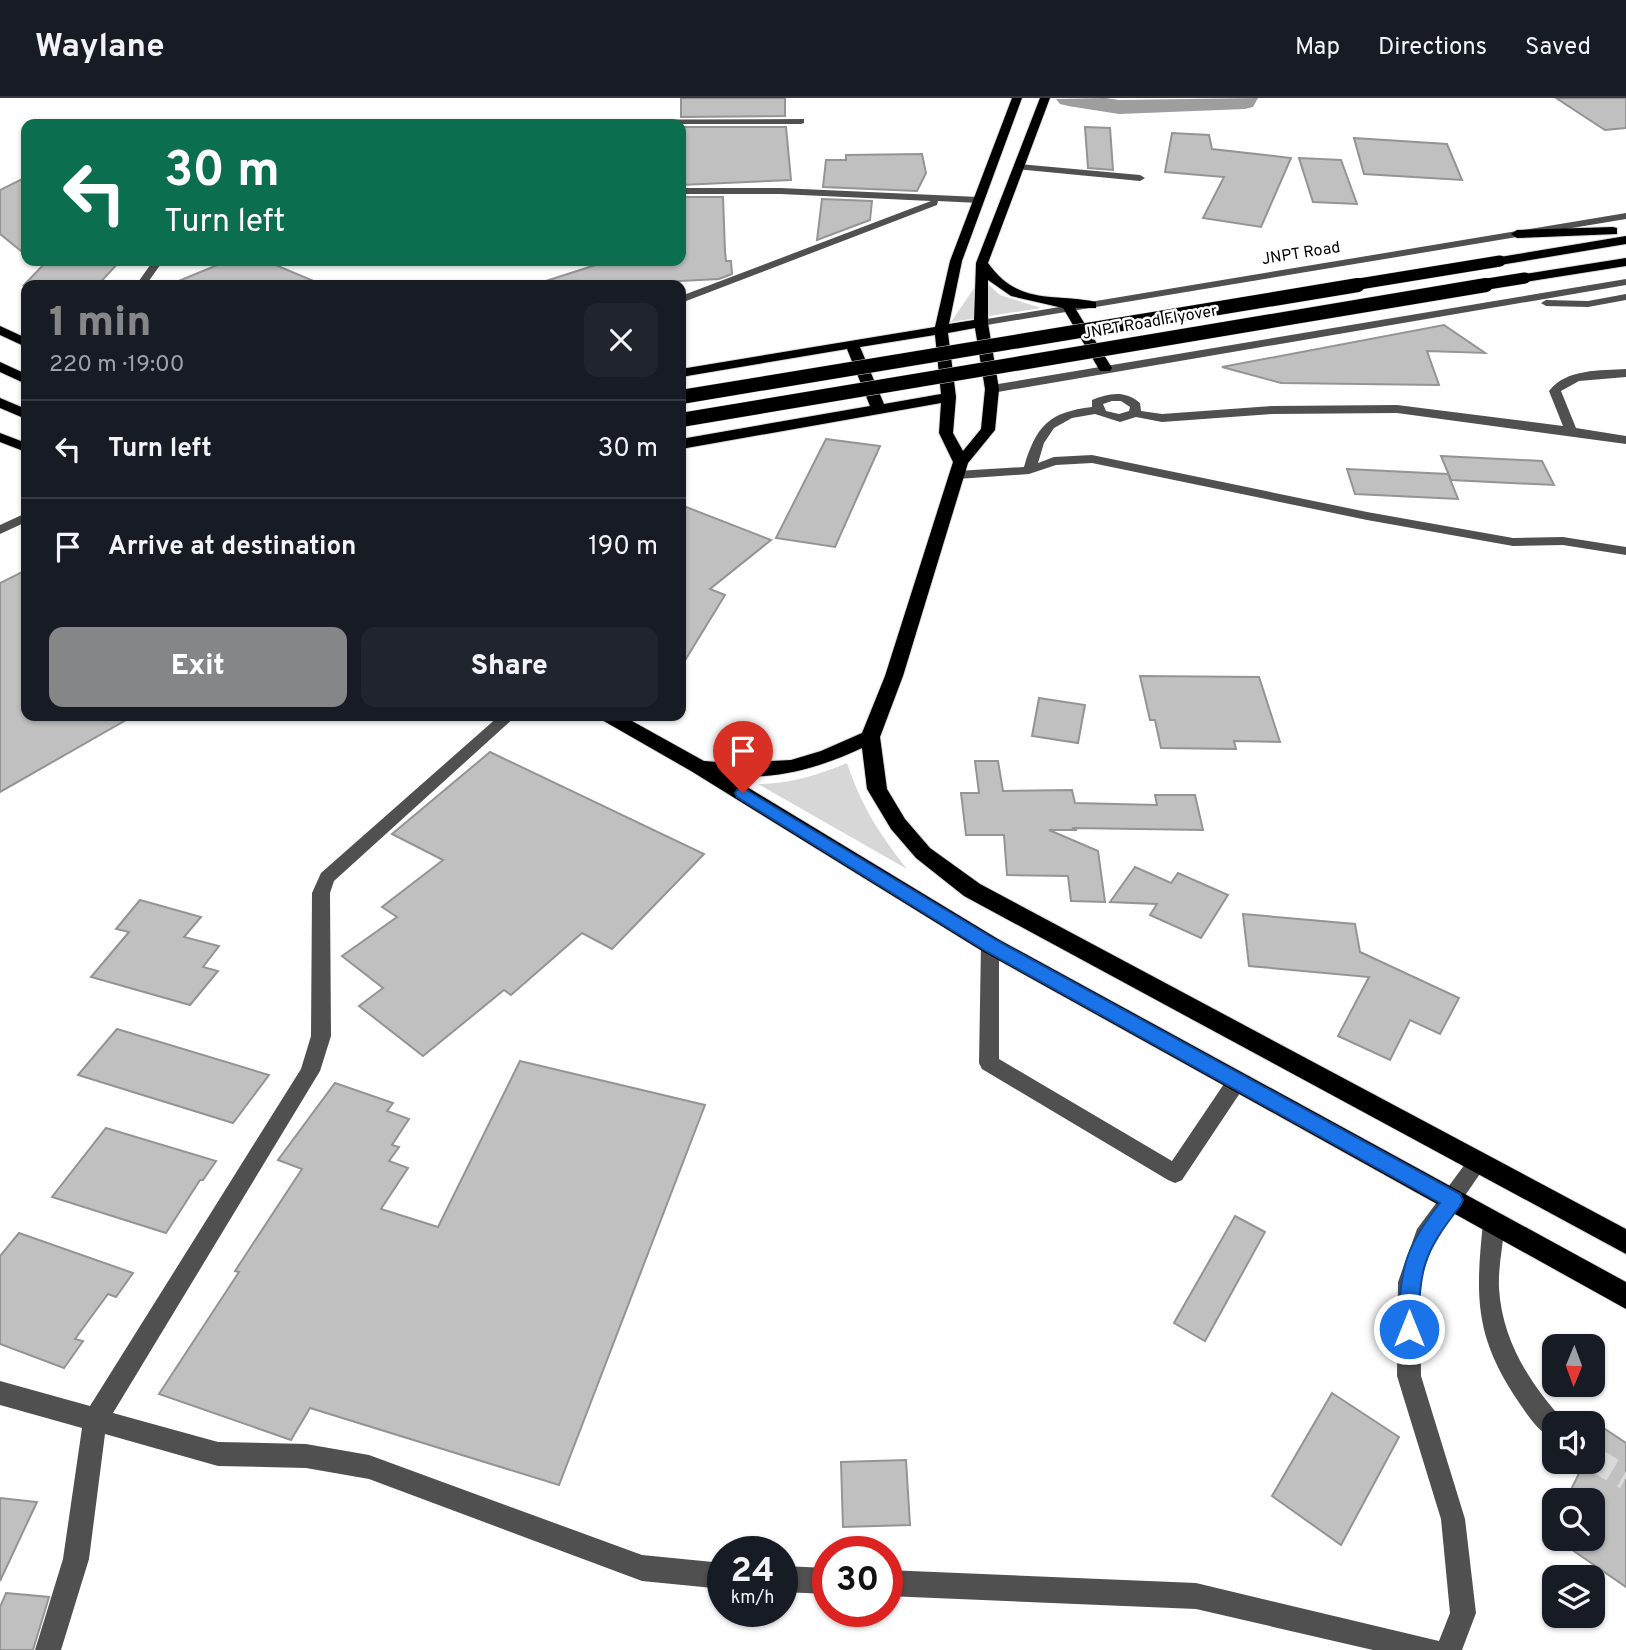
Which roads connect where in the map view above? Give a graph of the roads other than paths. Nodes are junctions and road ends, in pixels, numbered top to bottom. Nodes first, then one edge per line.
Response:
1 (1017, 98) edge
2 (1045, 98) edge
3 (801, 121) dead end
4 (686, 122) edge
5 (1019, 167) junction
6 (1140, 178) dead end
7 (686, 191) edge
8 (941, 200) junction
9 (979, 200) junction
10 (1626, 216) edge
11 (1626, 231) edge
12 (1517, 234) junction
13 (1626, 240) edge
14 (1626, 261) edge
15 (982, 263) junction
16 (1626, 282) edge
17 (1626, 297) edge
18 (686, 298) edge
19 (1515, 302) junction
20 (1091, 305) junction
21 (1069, 309) junction
22 (981, 323) junction
23 (0, 330) edge
24 (941, 330) junction
25 (21, 340) edge
26 (852, 345) junction
27 (0, 366) edge
28 (1105, 368) junction
29 (686, 372) edge
30 (1626, 373) edge
31 (21, 377) edge
32 (992, 389) junction
33 (686, 396) edge
34 (949, 397) junction
35 (1110, 397) junction
36 (0, 402) edge
37 (878, 409) junction
38 (1097, 410) junction
39 (21, 412) edge
40 (1135, 412) junction
41 (686, 419) edge
42 (1571, 431) junction
43 (0, 438) edge
44 (1626, 440) edge
45 (686, 443) edge
46 (21, 446) edge
47 (959, 469) junction
48 (1029, 470) junction
49 (21, 520) edge
50 (0, 530) edge
51 (1626, 551) edge
52 (502, 721) edge
53 (618, 721) edge
54 (873, 729) junction
55 (698, 766) junction
56 (990, 945) junction
57 (1237, 1081) junction
58 (1478, 1162) junction
59 (1453, 1200) junction
60 (1493, 1223) junction
61 (1626, 1242) edge
62 (1626, 1296) edge
63 (0, 1393) edge
64 (1542, 1412) edge
65 (95, 1420) junction
66 (707, 1574) edge
67 (903, 1585) edge
68 (48, 1650) edge
69 (1430, 1650) edge
70 (1449, 1650) edge

1 - 9 highway
2 - 5 highway
3 - 4 street
5 - 6 street
5 - 15 highway
7 - 8 street
8 - 9 street
8 - 18 street
9 - 24 highway
10 - 12 street, JNPT Road
11 - 12 highway
12 - 20 street, JNPT Road
13 - 33 highway, JNPT Road Flyover, bridge
14 - 41 highway, JNPT Road Flyover, bridge
15 - 20 highway
15 - 22 highway
16 - 19 street
17 - 19 street
19 - 28 street
20 - 21 street, JNPT Road
21 - 22 street, JNPT Road
21 - 28 highway
22 - 24 highway
22 - 32 highway
23 - 25 highway
24 - 26 highway
24 - 34 highway
26 - 29 highway
26 - 37 highway
27 - 31 highway
28 - 32 street
28 - 35 street
30 - 42 street
32 - 47 highway
34 - 37 highway
34 - 47 highway
35 - 38 street
35 - 40 street
36 - 39 highway
37 - 45 highway
38 - 40 street
38 - 48 street
40 - 42 street
42 - 44 street
43 - 46 highway
47 - 48 street
47 - 54 highway
48 - 51 street
49 - 50 street
52 - 65 street
53 - 55 highway
54 - 55 highway
54 - 58 highway
55 - 56 highway
56 - 57 highway
56 - 57 street
57 - 59 highway
58 - 59 street
58 - 61 highway
59 - 60 highway
59 - 70 street
60 - 62 highway
60 - 64 street
63 - 65 street
65 - 66 street
65 - 68 street
67 - 69 street

